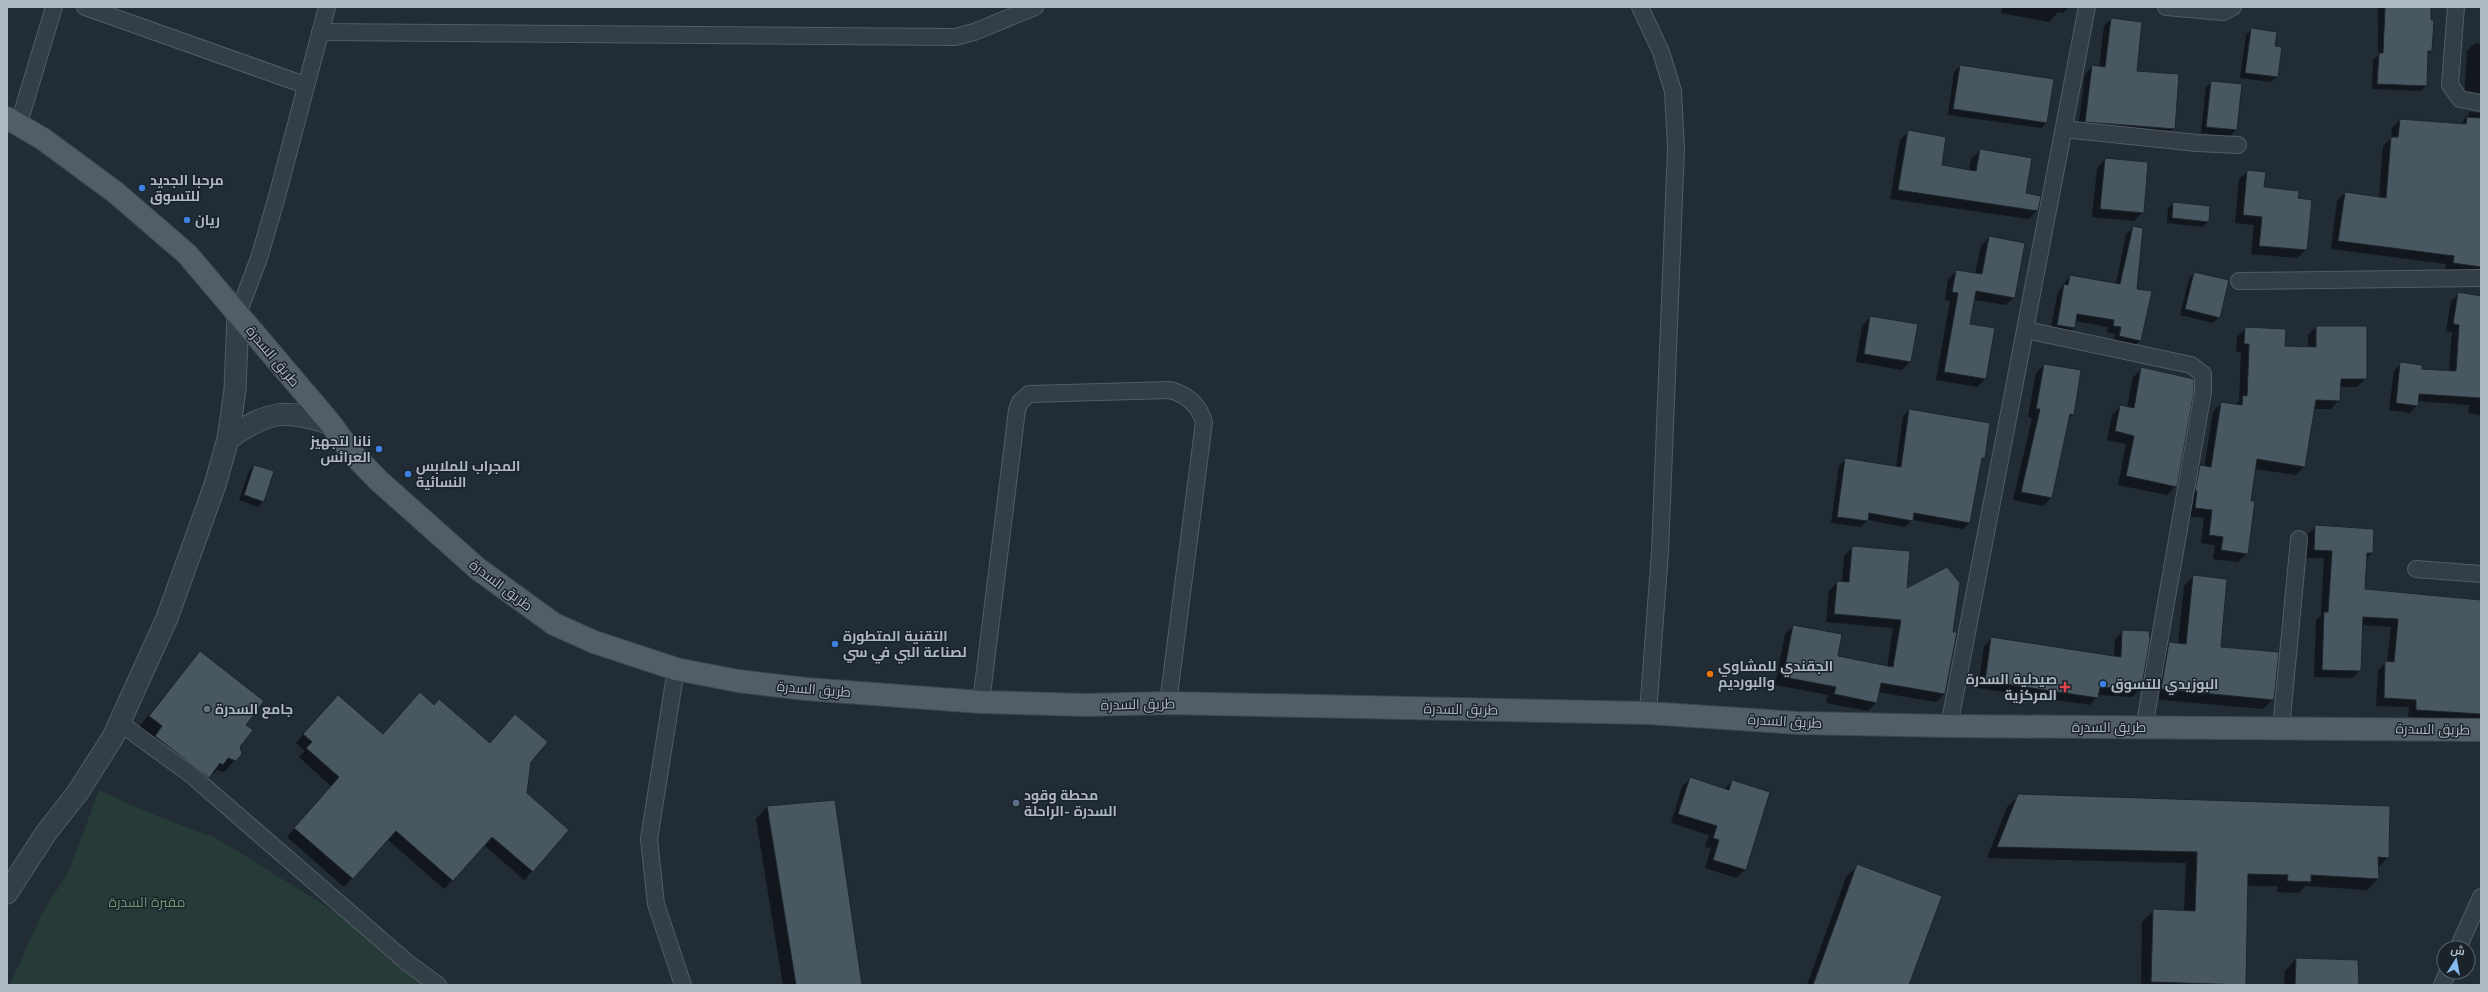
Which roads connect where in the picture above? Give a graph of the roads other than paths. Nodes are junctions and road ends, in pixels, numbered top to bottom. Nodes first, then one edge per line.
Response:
1 (54, 7) edge
2 (85, 7) edge
3 (327, 7) edge
4 (1035, 7) edge
5 (1640, 7) edge
6 (2087, 7) edge
7 (2166, 7) edge
8 (2233, 7) edge
9 (2456, 7) edge
10 (320, 32) junction
11 (305, 84) junction
12 (2481, 103) edge
13 (13, 121) edge
14 (2064, 129) junction
15 (2238, 145) dead end
16 (2481, 278) edge
17 (2239, 281) dead end
18 (238, 314) junction
19 (2026, 330) junction
20 (331, 424) junction
21 (228, 439) junction
22 (2299, 539) dead end
23 (2416, 569) dead end
24 (2481, 574) edge
25 (676, 668) junction
26 (982, 702) junction
27 (1168, 703) junction
28 (1648, 713) junction
29 (120, 723) junction
30 (1949, 726) junction
31 (2144, 728) junction
32 (2281, 728) junction
33 (2481, 730) edge
34 (7, 892) edge
35 (2481, 897) edge
36 (2462, 940) edge
37 (438, 985) edge
38 (683, 985) edge

1 - 13 street
2 - 11 street
3 - 10 street
4 - 10 street
5 - 28 street
6 - 14 street
7 - 8 street
9 - 12 street
10 - 11 street
11 - 18 street
13 - 18 main road, طريق السدرة
14 - 15 street
14 - 19 street
16 - 17 street
18 - 20 main road, طريق السدرة
18 - 21 street
19 - 30 street
19 - 31 street
20 - 21 street
20 - 25 main road, طريق السدرة
21 - 29 street
22 - 32 street
23 - 24 street
25 - 26 main road, طريق السدرة
25 - 38 street
26 - 27 main road, طريق السدرة
26 - 27 street
27 - 28 main road, طريق السدرة
28 - 30 main road, طريق السدرة
29 - 34 street
29 - 37 street
30 - 31 main road, طريق السدرة
31 - 32 main road, طريق السدرة
32 - 33 main road, طريق السدرة
35 - 36 street

